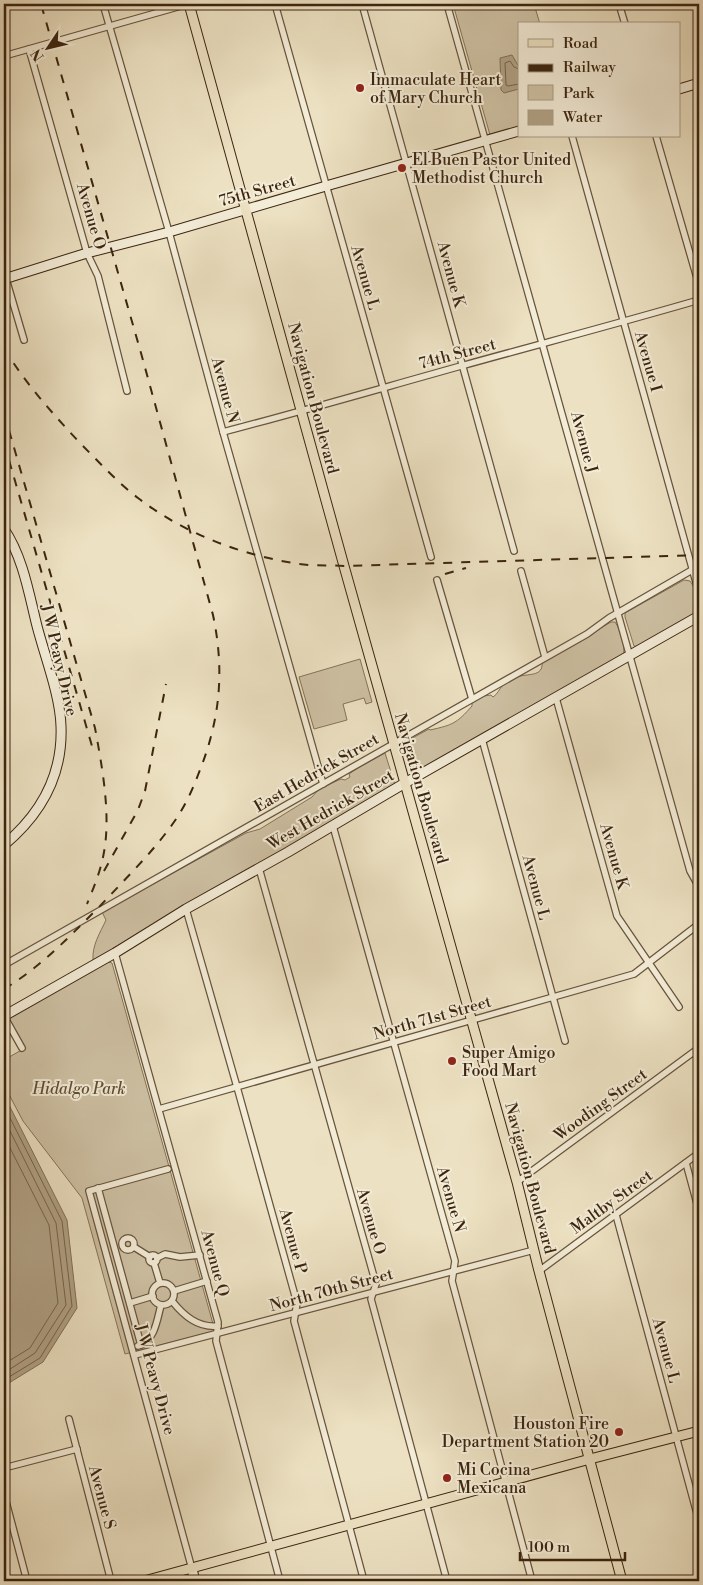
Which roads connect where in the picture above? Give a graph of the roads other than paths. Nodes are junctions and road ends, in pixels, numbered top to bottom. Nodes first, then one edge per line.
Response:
1 (103, 4) edge
2 (189, 4) edge
3 (275, 4) edge
4 (362, 4) edge
5 (447, 4) edge
6 (620, 4) edge
7 (624, 22) edge
8 (109, 26) junction
9 (29, 49) junction
10 (4, 56) edge
11 (699, 83) edge
12 (680, 89) edge
13 (518, 132) edge
14 (573, 138) edge
15 (657, 138) edge
16 (485, 140) junction
17 (407, 163) junction
18 (326, 186) junction
19 (246, 209) junction
20 (169, 232) junction
21 (87, 253) junction
22 (4, 276) edge
23 (699, 286) edge
24 (699, 300) edge
25 (624, 322) junction
26 (24, 340) dead end
27 (544, 344) junction
28 (463, 365) junction
29 (383, 388) junction
30 (127, 392) dead end
31 (302, 412) junction
32 (223, 432) junction
33 (4, 529) edge
34 (514, 551) dead end
35 (431, 557) dead end
36 (692, 570) junction
37 (521, 571) dead end
38 (437, 580) dead end
39 (699, 593) edge
40 (619, 612) junction
41 (699, 616) edge
42 (630, 656) junction
43 (544, 657) junction
44 (556, 698) junction
45 (472, 699) junction
46 (482, 739) junction
47 (394, 743) junction
48 (405, 783) junction
49 (323, 784) junction
50 (333, 826) junction
51 (4, 845) edge
52 (259, 868) junction
53 (699, 887) edge
54 (186, 909) junction
55 (699, 924) edge
56 (115, 953) junction
57 (649, 963) junction
58 (4, 965) edge
59 (553, 998) junction
60 (678, 1007) dead end
61 (4, 1016) edge
62 (472, 1020) junction
63 (565, 1041) dead end
64 (394, 1042) junction
65 (22, 1048) dead end
66 (699, 1048) edge
67 (315, 1065) junction
68 (237, 1087) junction
69 (159, 1109) junction
70 (699, 1153) edge
71 (686, 1163) junction
72 (168, 1169) dead end
73 (517, 1182) junction
74 (98, 1188) junction
75 (699, 1211) edge
76 (616, 1215) junction
77 (134, 1247) dead end
78 (534, 1250) junction
79 (200, 1255) junction
80 (156, 1261) junction
81 (453, 1271) junction
82 (539, 1271) junction
83 (207, 1281) junction
84 (160, 1284) junction
85 (174, 1291) junction
86 (373, 1293) junction
87 (153, 1296) junction
88 (172, 1301) junction
89 (130, 1303) junction
90 (161, 1305) junction
91 (296, 1313) junction
92 (218, 1326) junction
93 (217, 1333) junction
94 (141, 1345) junction
95 (133, 1348) junction
96 (134, 1355) junction
97 (69, 1419) dead end
98 (699, 1431) edge
99 (676, 1437) junction
100 (77, 1449) junction
101 (590, 1459) junction
102 (4, 1468) edge
103 (506, 1483) junction
104 (4, 1494) edge
105 (427, 1505) junction
106 (699, 1521) edge
107 (349, 1526) junction
108 (271, 1548) junction
109 (192, 1569) junction
110 (27, 1581) edge
111 (111, 1581) edge
112 (144, 1581) edge
113 (195, 1581) edge
114 (280, 1581) edge
115 (364, 1581) edge
116 (447, 1581) edge
117 (532, 1581) edge
118 (622, 1581) edge

1 - 8 street, Avenue N
2 - 8 street
2 - 19 main road, Navigation Boulevard
3 - 18 street, Avenue L
4 - 17 street, Avenue K
5 - 16 street, Avenue J
6 - 7 street
8 - 9 street
8 - 20 street, Avenue N
9 - 10 street
9 - 21 street, Avenue O
11 - 12 street
13 - 16 street, 75th Street
14 - 25 street, Avenue I
15 - 23 street
16 - 17 street, 75th Street
16 - 27 street, Avenue J
17 - 18 street, 75th Street
17 - 28 street, Avenue K
18 - 19 street, 75th Street
18 - 29 street, Avenue L
19 - 20 street, 75th Street
19 - 31 main road, Navigation Boulevard
20 - 21 street, 75th Street
20 - 32 street, Avenue N
21 - 22 street, 75th Street
21 - 30 street, Avenue O
22 - 26 street
24 - 25 street, 74th Street
25 - 27 street, 74th Street
25 - 36 street, Avenue I
27 - 28 street, 74th Street
27 - 40 street, Avenue J
28 - 29 street, 74th Street
28 - 34 street, Avenue K
29 - 31 street, 74th Street
29 - 35 street, Avenue L
31 - 32 street, 74th Street
31 - 47 main road, Navigation Boulevard
32 - 49 street, Avenue N
33 - 51 street, J W Peavy Drive
36 - 39 street, Avenue I
36 - 40 street, East Hedrick Street
37 - 43 street
38 - 45 street
40 - 42 street, Avenue J
40 - 43 street, East Hedrick Street
41 - 42 street, West Hedrick Street
42 - 44 street, West Hedrick Street
42 - 53 street, Avenue J
43 - 45 street, East Hedrick Street
44 - 46 street, West Hedrick Street
44 - 57 street, Avenue K
45 - 47 street, East Hedrick Street
46 - 48 street, West Hedrick Street
46 - 59 street, Avenue L
47 - 48 main road, Navigation Boulevard
47 - 49 street, East Hedrick Street
48 - 50 street, West Hedrick Street
48 - 62 main road, Navigation Boulevard
49 - 58 street, East Hedrick Street
50 - 52 street, West Hedrick Street
50 - 64 street, Avenue N
52 - 54 street, West Hedrick Street
52 - 67 street, Avenue O
54 - 56 street, West Hedrick Street
54 - 68 street, Avenue P
55 - 57 street, North 71st Street
56 - 61 street, West Hedrick Street
56 - 69 street, Avenue Q
57 - 59 street, North 71st Street
57 - 60 street, Avenue K
59 - 62 street, North 71st Street
59 - 63 street, Avenue L
61 - 65 street
62 - 64 street, North 71st Street
62 - 73 main road, Navigation Boulevard
64 - 67 street, North 71st Street
64 - 81 street, Avenue N
66 - 73 street, Wooding Street
67 - 68 street, North 71st Street
67 - 86 street, Avenue O
68 - 69 street, North 71st Street
68 - 91 street, Avenue P
69 - 79 street, Avenue Q
70 - 71 street, Maltby Street
71 - 75 street
71 - 76 street, Maltby Street
72 - 74 street
73 - 78 main road, Navigation Boulevard
74 - 89 street
74 - 95 street, J W Peavy Drive
76 - 82 street, Maltby Street
76 - 99 street, Avenue L
77 - 80 street
78 - 81 street, North 70th Street
78 - 82 main road, Navigation Boulevard
79 - 80 street
79 - 83 street, Avenue Q
80 - 84 street
81 - 86 street, North 70th Street
81 - 103 street, Avenue N
82 - 101 main road, Navigation Boulevard
83 - 85 street
83 - 92 street, Avenue Q
84 - 85 street
84 - 87 street
85 - 88 street
86 - 91 street, North 70th Street
86 - 105 street, Avenue O
87 - 89 street
87 - 90 street
88 - 90 street
88 - 92 street
89 - 94 street
90 - 94 street
91 - 93 street, North 70th Street
91 - 107 street, Avenue P
92 - 93 street, Avenue Q
93 - 96 street, North 70th Street
93 - 108 street, Avenue Q
94 - 95 street
95 - 96 street, J W Peavy Drive
96 - 109 street, J W Peavy Drive
97 - 100 street, Avenue S
98 - 99 main road
99 - 101 main road
99 - 106 street, Avenue L
100 - 102 street
100 - 111 street, Avenue S
101 - 103 main road
101 - 118 main road, Navigation Boulevard
103 - 105 main road
103 - 117 street, Avenue N
104 - 110 street
105 - 107 main road
105 - 116 street, Avenue O
107 - 108 main road
107 - 115 street, Avenue P
108 - 109 main road
108 - 114 street, Avenue Q
109 - 112 main road
109 - 113 street

